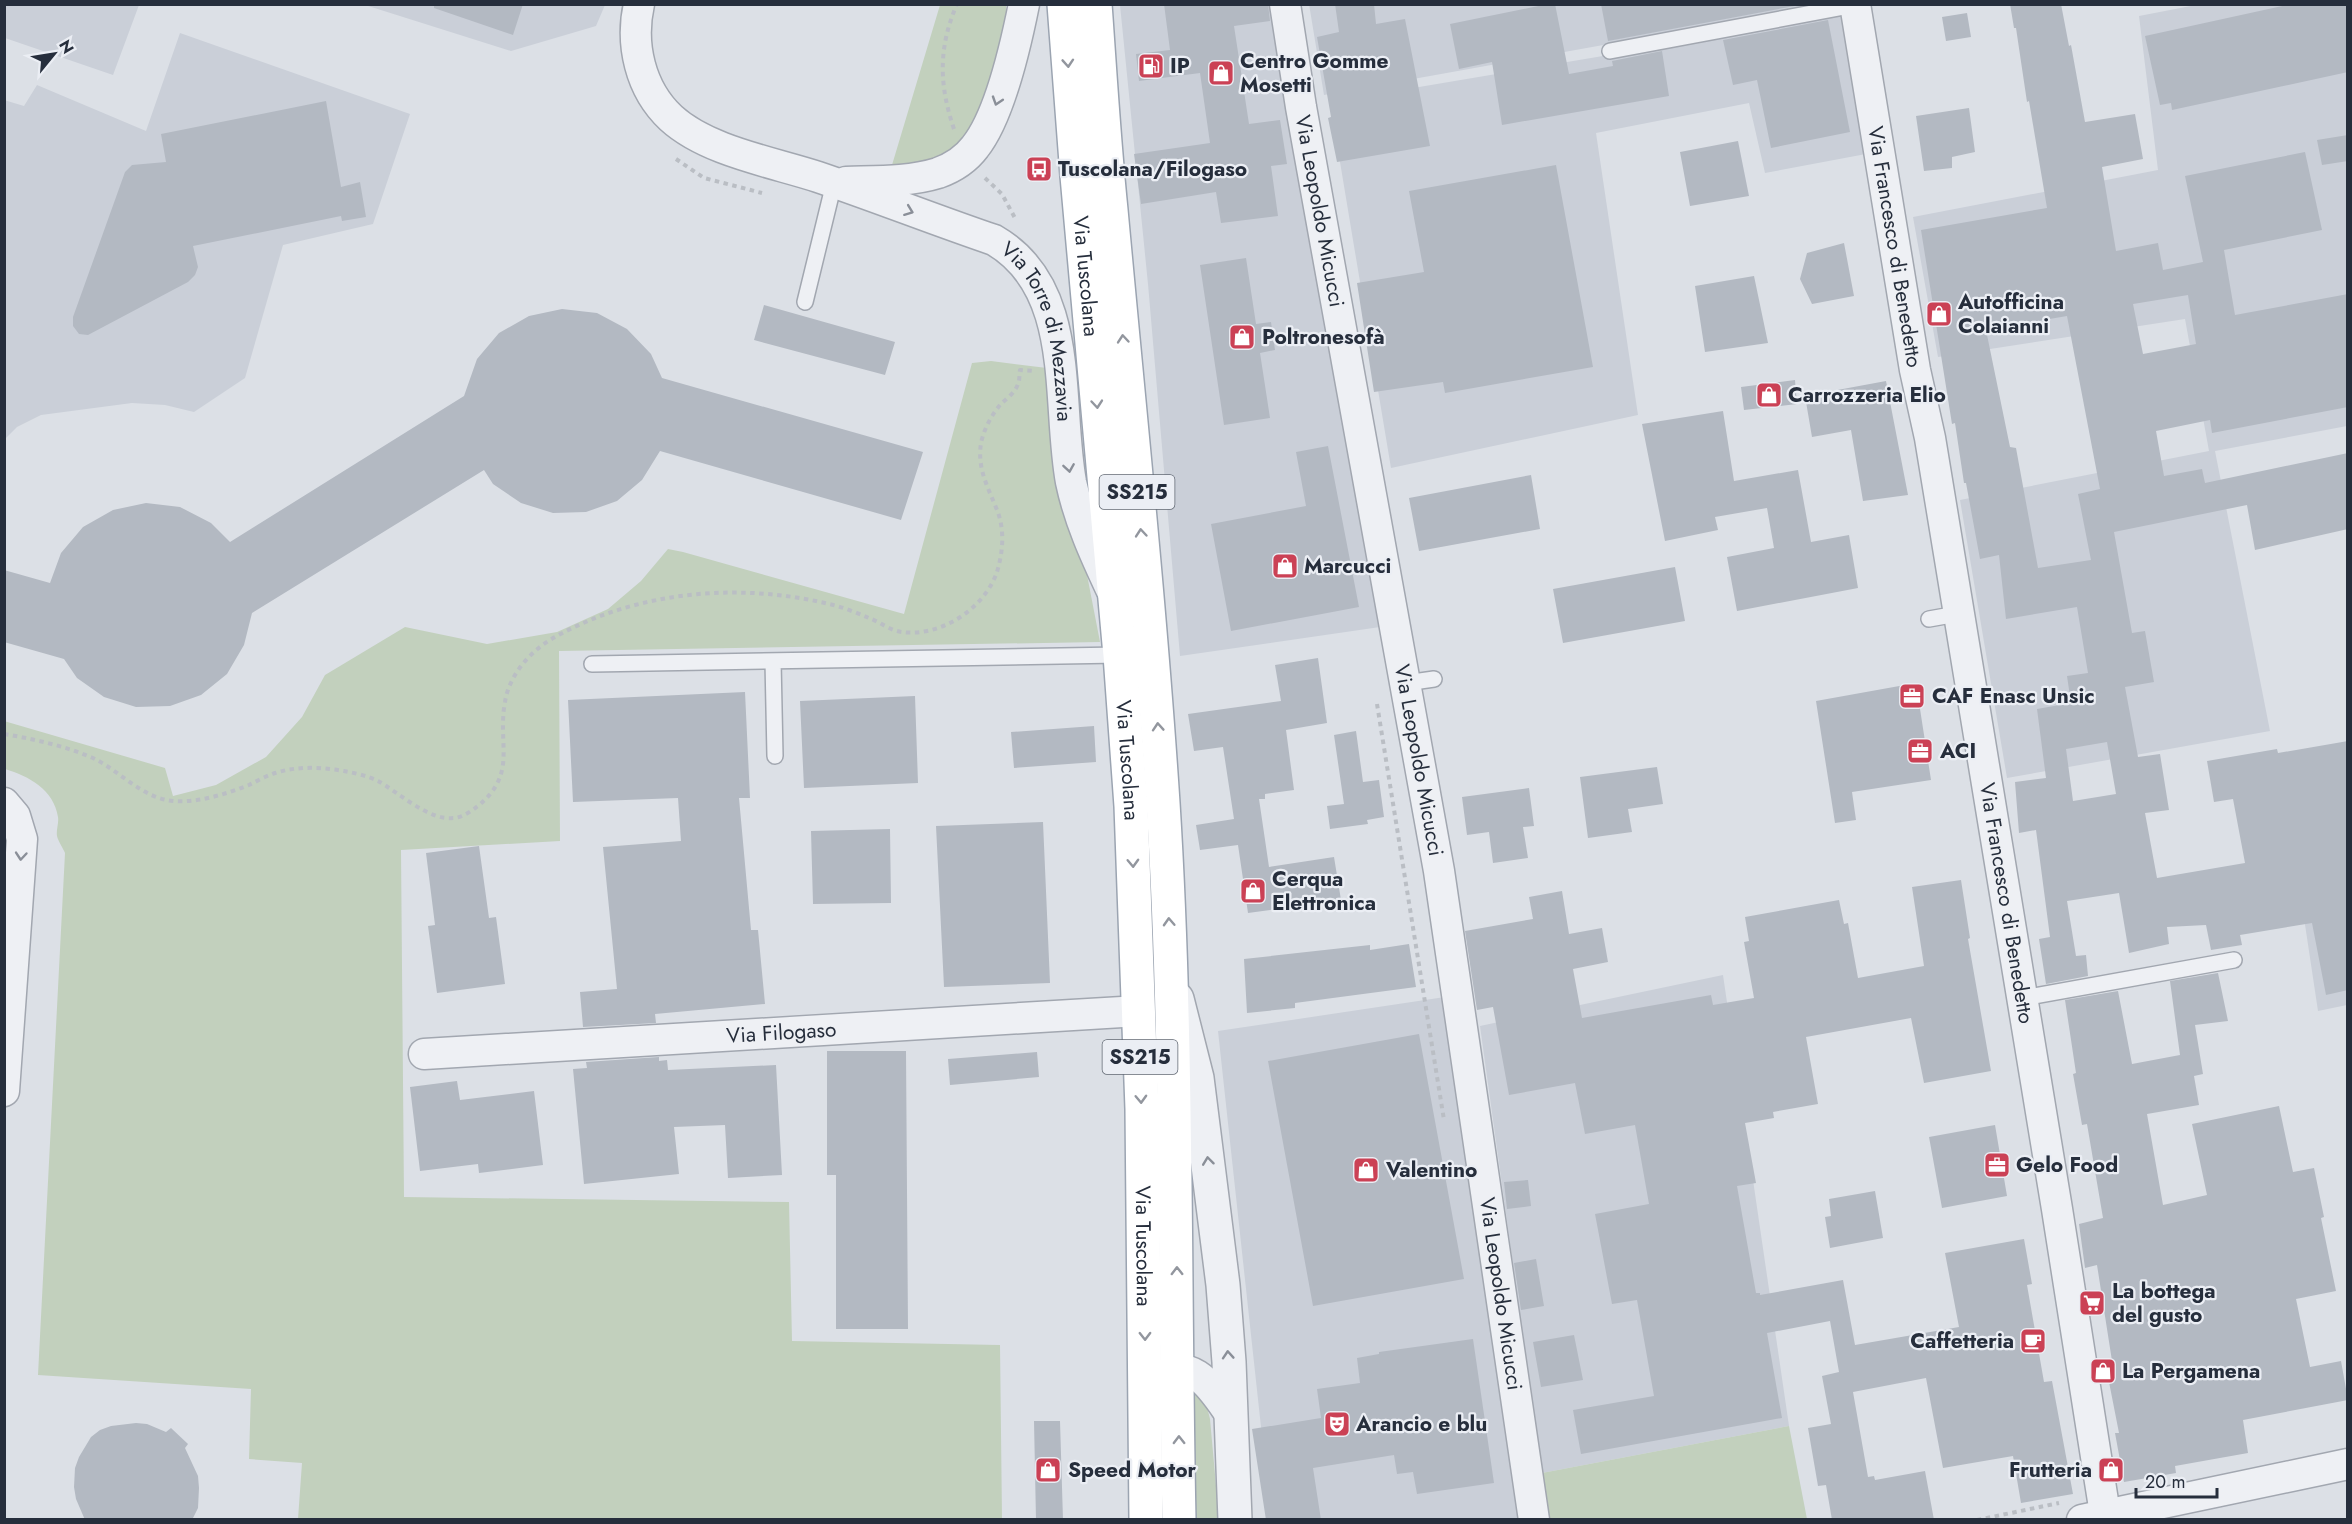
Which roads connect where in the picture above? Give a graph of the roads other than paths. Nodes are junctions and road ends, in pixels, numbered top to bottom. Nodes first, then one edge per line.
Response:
1 (639, 4) edge
2 (1024, 4) edge
3 (1064, 4) edge
4 (1095, 4) edge
5 (1285, 4) edge
6 (1855, 5) edge
7 (1610, 51) dead end
8 (834, 183) junction
9 (805, 302) dead end
10 (1113, 595) junction
11 (1120, 655) junction
12 (773, 661) junction
13 (592, 664) dead end
14 (775, 756) dead end
15 (4, 803) edge
16 (2234, 960) dead end
17 (1172, 980) junction
18 (2023, 998) junction
19 (1139, 1011) junction
20 (424, 1054) dead end
21 (4, 1091) edge
22 (1177, 1371) junction
23 (1145, 1393) junction
24 (1230, 1414) junction
25 (2348, 1464) edge
26 (2090, 1514) edge
27 (1146, 1520) edge
28 (1179, 1520) edge
29 (1235, 1520) edge
30 (1534, 1520) edge

1 - 8 street, Via Torre di Mezzavia
2 -> 8 street, Via Torre di Mezzavia
3 -> 10 main road, Via Tuscolana / SS215
17 -> 4 main road, Via Tuscolana / SS215
5 - 30 street, Via Leopoldo Micucci
6 - 7 lane
6 - 18 street, Via Francesco di Benedetto
8 - 9 lane
8 -> 10 street, Via Torre di Mezzavia
10 - 11 main road, Via Tuscolana / SS215
11 - 12 lane
11 -> 19 main road, Via Tuscolana / SS215
12 - 13 lane
12 - 14 lane
15 -> 21 street
16 - 18 lane
22 -> 17 main road, Via Tuscolana / SS215
24 -> 17 street, Via Tuscolana
18 - 26 street, Via Francesco di Benedetto
19 - 20 street, Via Filogaso
19 -> 23 main road, Via Tuscolana / SS215
22 - 23 street
22 - 24 street
28 -> 22 main road, Via Tuscolana / SS215
23 - 27 main road, Via Tuscolana / SS215
24 - 29 street, Via Tuscolana
25 - 26 street

